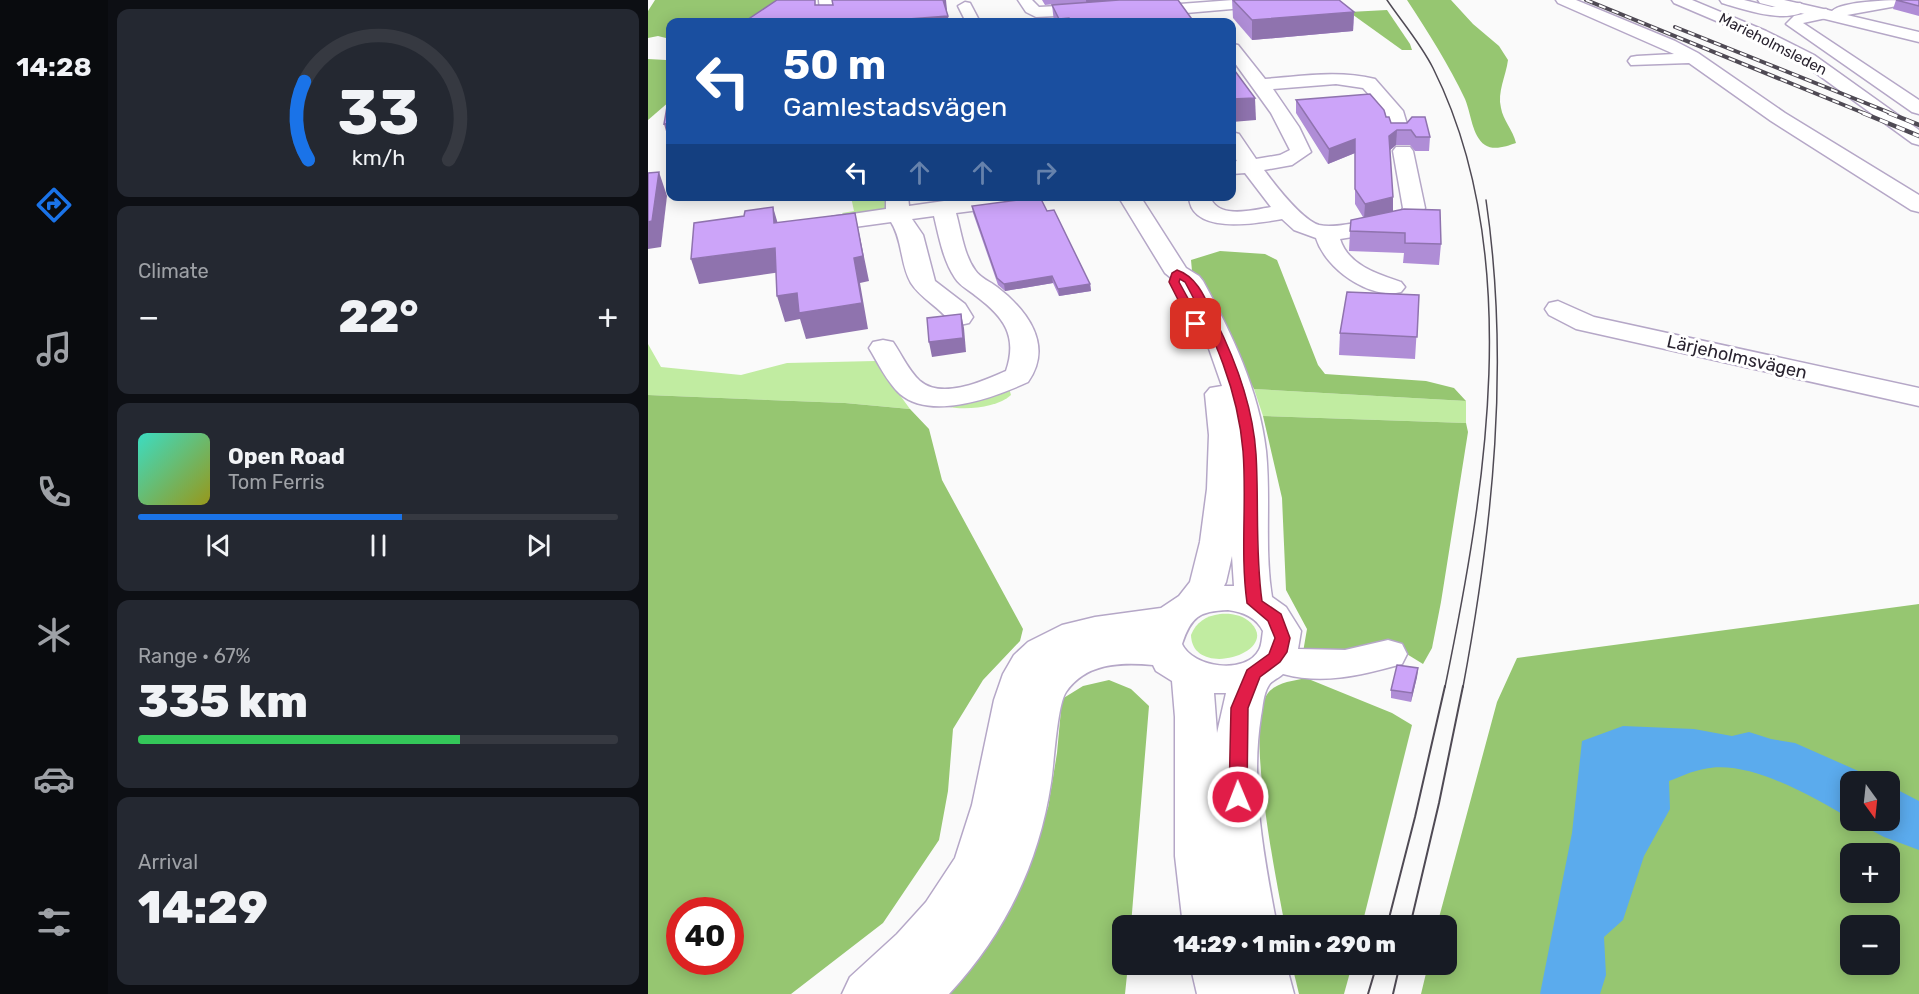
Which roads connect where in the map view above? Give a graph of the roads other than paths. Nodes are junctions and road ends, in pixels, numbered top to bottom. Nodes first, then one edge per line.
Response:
1 (826, 0) edge
2 (1025, 0) edge
3 (1172, 0) edge
4 (1288, 0) edge
5 (1563, 0) edge
6 (1679, 0) edge
7 (1698, 0) edge
8 (1727, 0) edge
9 (1765, 0) edge
10 (1908, 0) edge
11 (1195, 4) edge
12 (965, 6) dead end
13 (1800, 8) junction
14 (1865, 8) junction
15 (1119, 10) junction
16 (1826, 14) junction
17 (828, 18) edge
18 (971, 18) edge
19 (1056, 18) edge
20 (1207, 18) edge
21 (1908, 18) dead end
22 (1919, 37) edge
23 (1236, 55) edge
24 (1693, 58) junction
25 (1637, 61) dead end
26 (1256, 87) junction
27 (1919, 108) edge
28 (1919, 120) edge
29 (1919, 139) edge
30 (1236, 152) edge
31 (1240, 167) edge
32 (998, 201) edge
33 (1132, 201) edge
34 (1199, 201) edge
35 (1230, 201) edge
36 (1919, 205) edge
37 (898, 206) edge
38 (943, 209) junction
39 (1288, 211) junction
40 (1244, 217) junction
41 (840, 222) edge
42 (1326, 232) junction
43 (1177, 273) junction
44 (1392, 287) dead end
45 (1558, 309) dead end
46 (960, 316) edge
47 (883, 348) dead end
48 (1919, 397) edge
49 (1255, 603) junction
50 (1180, 638) junction
51 (1388, 654) dead end
52 (1264, 666) junction
53 (1205, 915) edge
54 (1251, 915) edge
55 (1218, 975) edge
56 (1264, 975) edge
57 (868, 994) edge
58 (914, 994) edge
59 (1222, 994) edge
60 (1268, 994) edge

1 - 17 main road
2 - 15 main road
3 - 15 main road
4 - 11 main road
5 - 24 main road
6 - 29 main road, Marieholmsleden
7 - 28 main road, Marieholmsleden
8 - 13 main road
9 - 13 main road
10 - 14 main road
11 - 15 main road
11 - 20 main road
12 - 18 main road
13 - 16 main road
14 - 16 main road
14 - 21 main road
15 - 19 main road
16 - 22 main road
16 - 27 main road
23 - 26 main road
24 - 25 main road
24 - 36 main road
26 - 31 main road
26 - 42 main road
30 - 31 main road
31 - 39 main road
32 - 38 main road
33 - 43 main road
34 - 40 main road
35 - 40 main road
37 - 38 main road
37 - 41 main road
37 - 46 main road
38 - 47 main road
39 - 40 main road
39 - 42 main road
42 - 44 main road
43 - 49 main road
43 - 50 main road
45 - 48 main road, Lärjeholmsvägen
49 - 50 main road
49 - 52 main road
50 - 52 main road
50 - 53 main road
50 - 57 main road
50 - 58 main road
51 - 52 main road
52 - 54 main road
55 - 59 main road
56 - 60 main road

